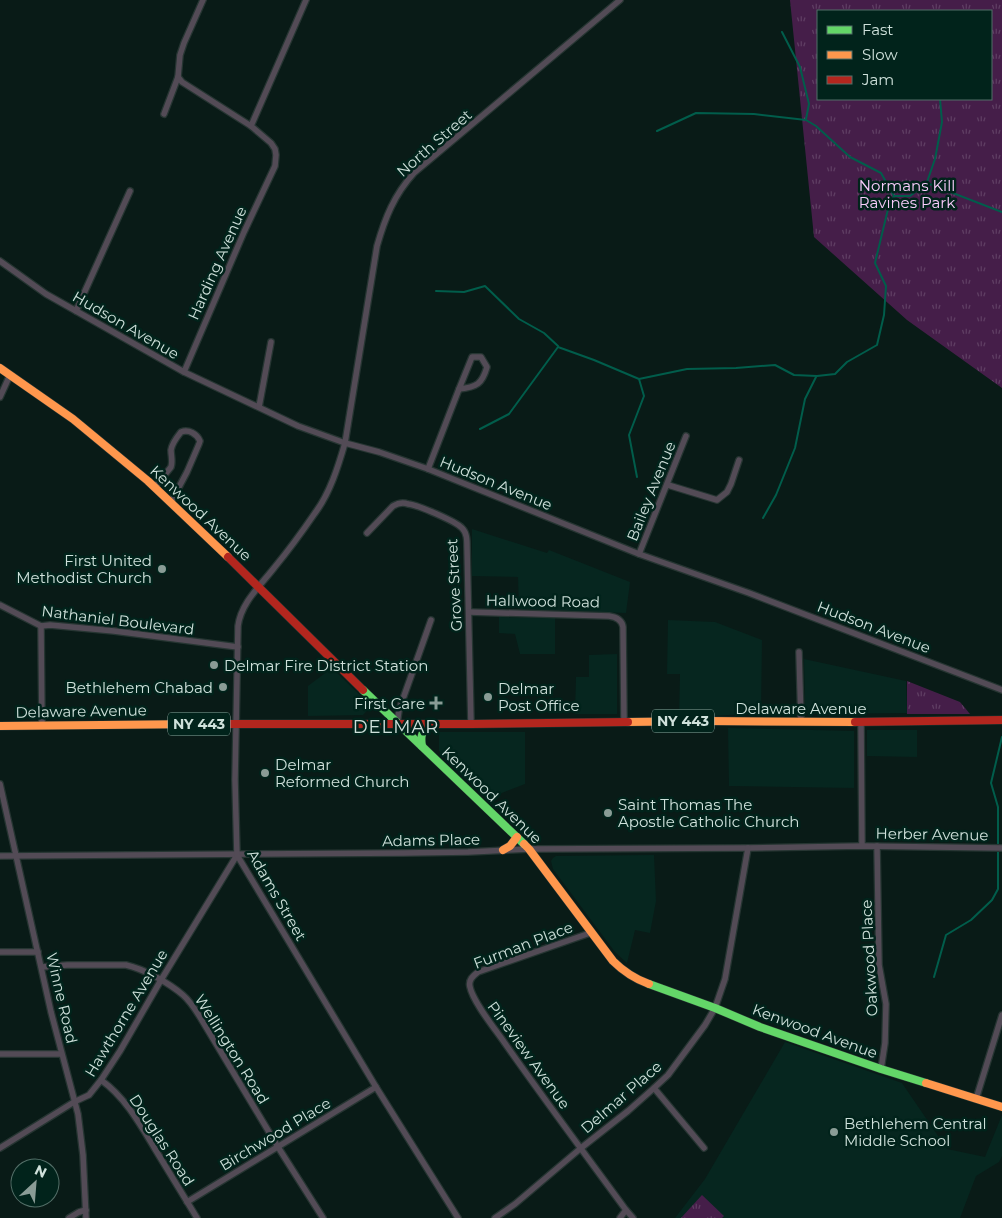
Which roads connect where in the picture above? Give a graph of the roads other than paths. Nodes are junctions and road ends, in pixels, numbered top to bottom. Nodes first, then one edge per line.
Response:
1 (204, 0) edge
2 (306, 0) edge
3 (620, 0) edge
4 (178, 77) junction
5 (164, 114) dead end
6 (250, 126) junction
7 (130, 191) dead end
8 (0, 261) edge
9 (76, 311) junction
10 (271, 342) dead end
11 (0, 368) edge
12 (184, 372) junction
13 (10, 375) junction
14 (460, 389) junction
15 (0, 397) edge
16 (259, 408) junction
17 (686, 436) dead end
18 (345, 443) junction
19 (343, 450) joint
20 (739, 460) dead end
21 (428, 469) junction
22 (668, 485) junction
23 (155, 487) junction
24 (171, 502) junction
25 (367, 533) dead end
26 (639, 554) junction
27 (258, 586) junction
28 (0, 605) edge
29 (469, 612) junction
30 (431, 620) dead end
31 (40, 626) junction
32 (238, 647) junction
33 (799, 652) dead end
34 (1002, 690) edge
35 (1002, 720) edge
36 (624, 721) junction
37 (801, 722) junction
38 (861, 722) junction
39 (431, 723) junction
40 (236, 724) junction
41 (397, 724) junction
42 (472, 724) junction
43 (42, 725) junction
44 (0, 726) edge
45 (422, 746) junction
46 (0, 784) edge
47 (517, 837) junction
48 (862, 846) junction
49 (877, 846) junction
50 (748, 848) junction
51 (1002, 848) edge
52 (530, 849) junction
53 (503, 850) junction
54 (237, 855) junction
55 (0, 856) edge
56 (16, 856) junction
57 (590, 932) junction
58 (0, 952) edge
59 (38, 952) junction
60 (42, 967) junction
61 (161, 980) junction
62 (469, 985) joint
63 (715, 1008) junction
64 (1002, 1014) edge
65 (0, 1054) edge
66 (61, 1054) junction
67 (881, 1069) junction
68 (101, 1080) junction
69 (376, 1088) junction
70 (654, 1088) junction
71 (976, 1099) junction
72 (74, 1102) junction
73 (1002, 1107) edge
74 (278, 1147) junction
75 (0, 1148) edge
76 (581, 1148) junction
77 (704, 1148) dead end
78 (187, 1202) junction
79 (86, 1210) junction
80 (626, 1210) junction
81 (69, 1218) edge
82 (86, 1218) edge
83 (197, 1218) edge
84 (323, 1218) edge
85 (458, 1218) edge
86 (495, 1218) edge
87 (620, 1218) edge
88 (633, 1218) edge

1 - 4 street
2 - 6 street
3 - 18 street, North Street
4 - 5 street
4 - 6 street
6 - 12 street, Harding Avenue
7 - 9 street
8 - 9 street, Hudson Avenue
9 - 12 street, Hudson Avenue
10 - 16 street
11 - 13 main road, Kenwood Avenue
12 - 16 street, Hudson Avenue
13 - 15 street
13 - 23 main road, Kenwood Avenue
14 - 14 street
14 - 21 street
16 - 18 street, Hudson Avenue
17 - 22 street, Bailey Avenue
18 - 19 street, North Street
18 - 21 street, Hudson Avenue
19 - 27 street, Adams Street
20 - 22 street
21 - 26 street, Hudson Avenue
22 - 26 street, Bailey Avenue
23 - 24 main road, Kenwood Avenue
23 - 24 street
24 - 27 main road, Kenwood Avenue
25 - 29 street, Grove Street
26 - 34 street, Hudson Avenue
27 - 32 street, Adams Street
27 - 41 main road, Kenwood Avenue
28 - 31 street, Nathaniel Boulevard
29 - 36 street, Hallwood Road
29 - 42 street, Grove Street
30 - 41 street
31 - 32 street, Nathaniel Boulevard
31 - 43 street
32 - 40 street, Adams Street
33 - 37 street
35 - 38 main road, Delaware Avenue / NY 443
36 - 37 main road, Delaware Avenue / NY 443
36 - 42 main road, Delaware Avenue / NY 443
37 - 38 main road, Delaware Avenue / NY 443
38 - 48 street
39 - 41 main road, Delaware Avenue / NY 443
39 - 42 main road, Delaware Avenue / NY 443
39 - 45 main road
40 - 41 main road, Delaware Avenue / NY 443
40 - 43 main road, Delaware Avenue / NY 443
40 - 54 street, Adams Street
41 - 45 main road, Kenwood Avenue
43 - 44 main road, Delaware Avenue / NY 443
45 - 47 main road, Kenwood Avenue
46 - 56 street, Winne Road
47 - 52 main road, Kenwood Avenue
47 - 53 main road
48 - 49 street, Herber Avenue
48 - 50 street, Adams Place
49 - 51 street, Herber Avenue
49 - 67 street, Oakwood Place
50 - 52 street, Adams Place
50 - 63 street, Delmar Place
52 - 53 street, Adams Place
52 - 57 main road, Kenwood Avenue
53 - 54 street, Adams Place
54 - 56 street, Adams Place
54 - 61 street, Hawthorne Avenue
54 - 69 street, Adams Street
55 - 56 street, Adams Place
56 - 59 street, Winne Road
57 - 62 street, Furman Place
57 - 63 main road, Kenwood Avenue
58 - 59 street
59 - 60 street, Winne Road
60 - 61 street, Wellington Road
60 - 66 street, Winne Road
61 - 68 street, Hawthorne Avenue
61 - 74 street, Wellington Road
62 - 76 street, Pineview Avenue
63 - 67 main road, Kenwood Avenue
63 - 70 street, Delmar Place
64 - 71 street
65 - 66 street
66 - 72 street, Winne Road
67 - 71 main road, Kenwood Avenue
68 - 72 street, Hawthorne Avenue
68 - 78 street, Douglas Road
69 - 74 street, Birchwood Place
69 - 85 street, Adams Street
70 - 76 street, Delmar Place
70 - 77 street
71 - 73 main road, Kenwood Avenue
72 - 75 street, Hawthorne Avenue
72 - 79 street, Winne Road
74 - 78 street, Birchwood Place
74 - 84 street, Wellington Road
76 - 80 street, Pineview Avenue
76 - 86 street, Delmar Place
78 - 83 street, Douglas Road
79 - 81 street
79 - 82 street, Winne Road
80 - 87 street
80 - 88 street, Pineview Avenue

